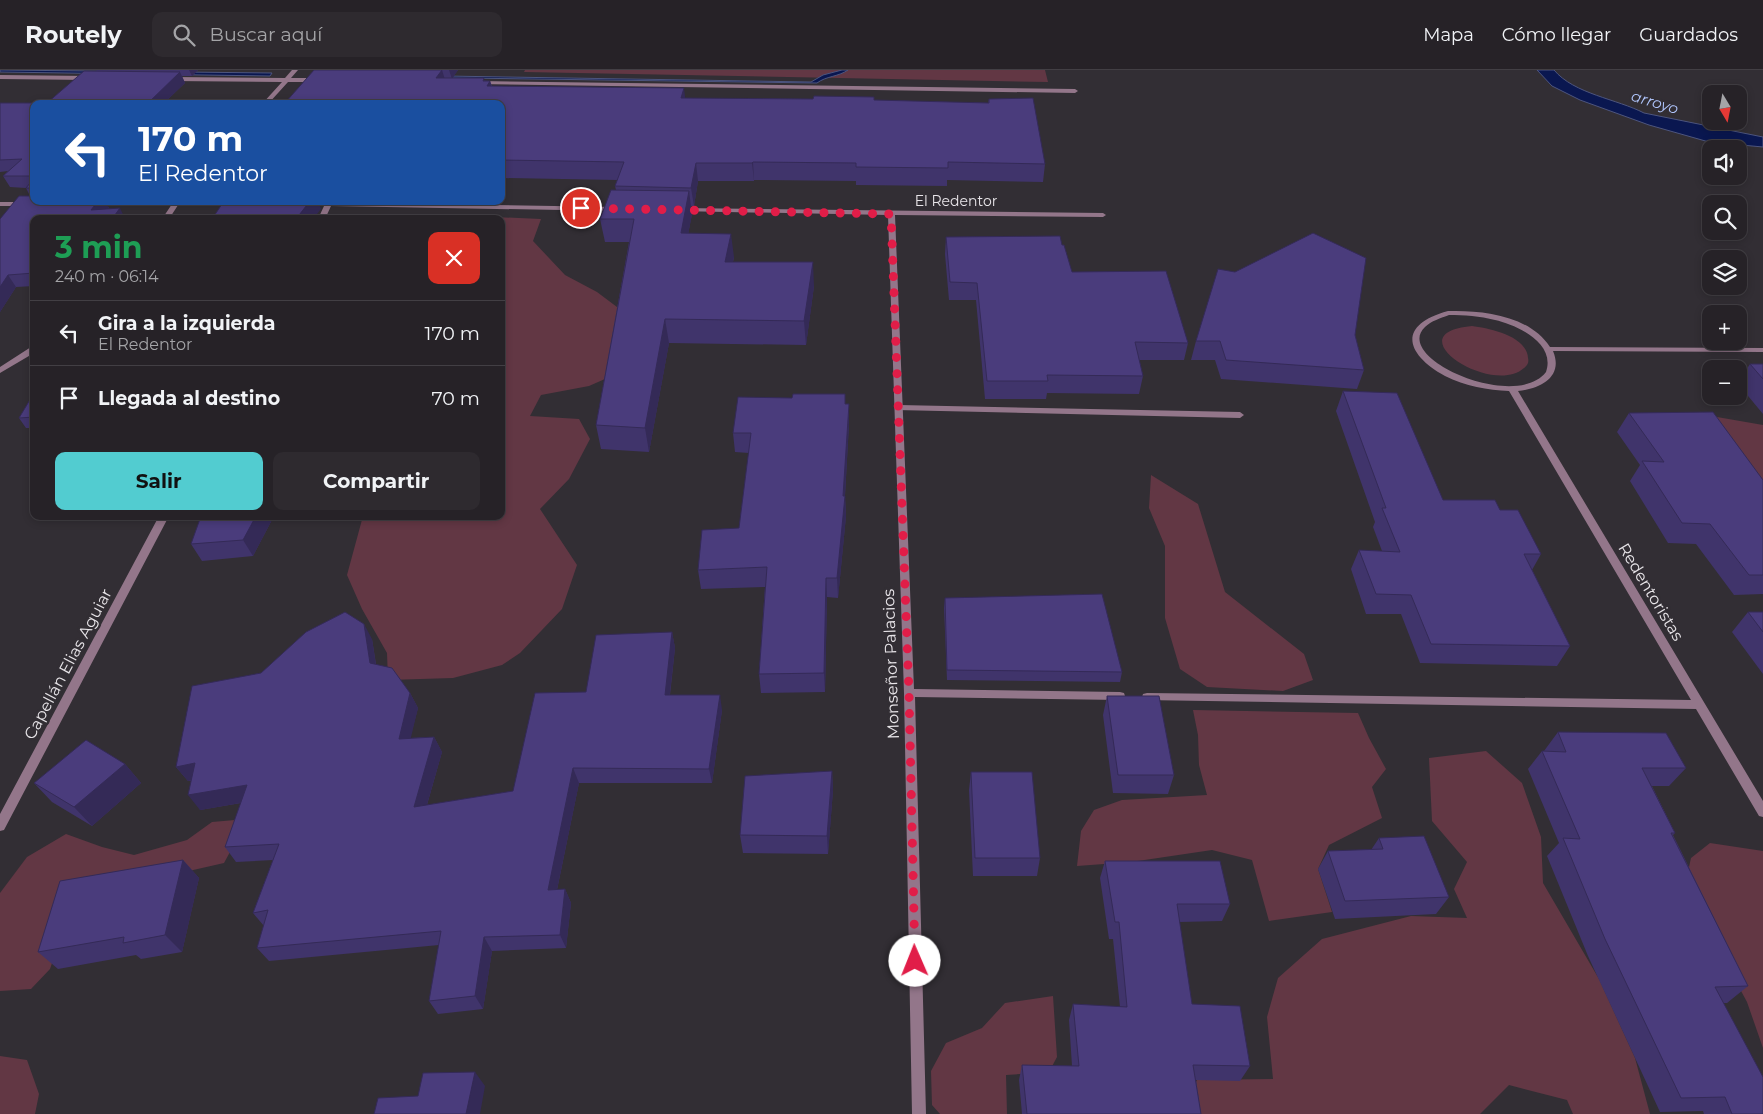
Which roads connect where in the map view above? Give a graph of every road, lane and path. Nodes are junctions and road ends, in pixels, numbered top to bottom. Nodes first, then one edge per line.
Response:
1 (295, 70) edge
2 (0, 77) edge
3 (99, 78) edge
4 (168, 79) edge
5 (286, 80) junction
6 (326, 80) edge
7 (466, 82) edge
8 (1075, 91) dead end
9 (268, 100) edge
10 (0, 204) edge
11 (30, 204) edge
12 (388, 205) edge
13 (624, 209) edge
14 (674, 210) edge
15 (891, 214) junction
16 (1102, 214) dead end
17 (1548, 349) junction
18 (1763, 350) edge
19 (30, 352) edge
20 (0, 371) edge
21 (1512, 388) junction
22 (898, 408) junction
23 (1240, 415) dead end
24 (162, 520) edge
25 (909, 693) junction
26 (1701, 705) junction
27 (1763, 812) edge
28 (0, 826) edge
29 (919, 1114) edge

1 - 5 street
2 - 3 street
4 - 5 street
5 - 6 street
5 - 9 street
7 - 8 street
10 - 11 street
12 - 13 street
14 - 15 street, El Redentor
15 - 16 street, El Redentor
15 - 22 street, Monseñor Palacios
17 - 18 street
17 - 21 street
17 - 21 street
19 - 20 street
21 - 26 street, Redentoristas
22 - 23 street
22 - 25 street, Monseñor Palacios
24 - 28 street, Capellán Elias Aguiar
25 - 26 street
25 - 29 street, Monseñor Palacios
26 - 27 street, Redentoristas

